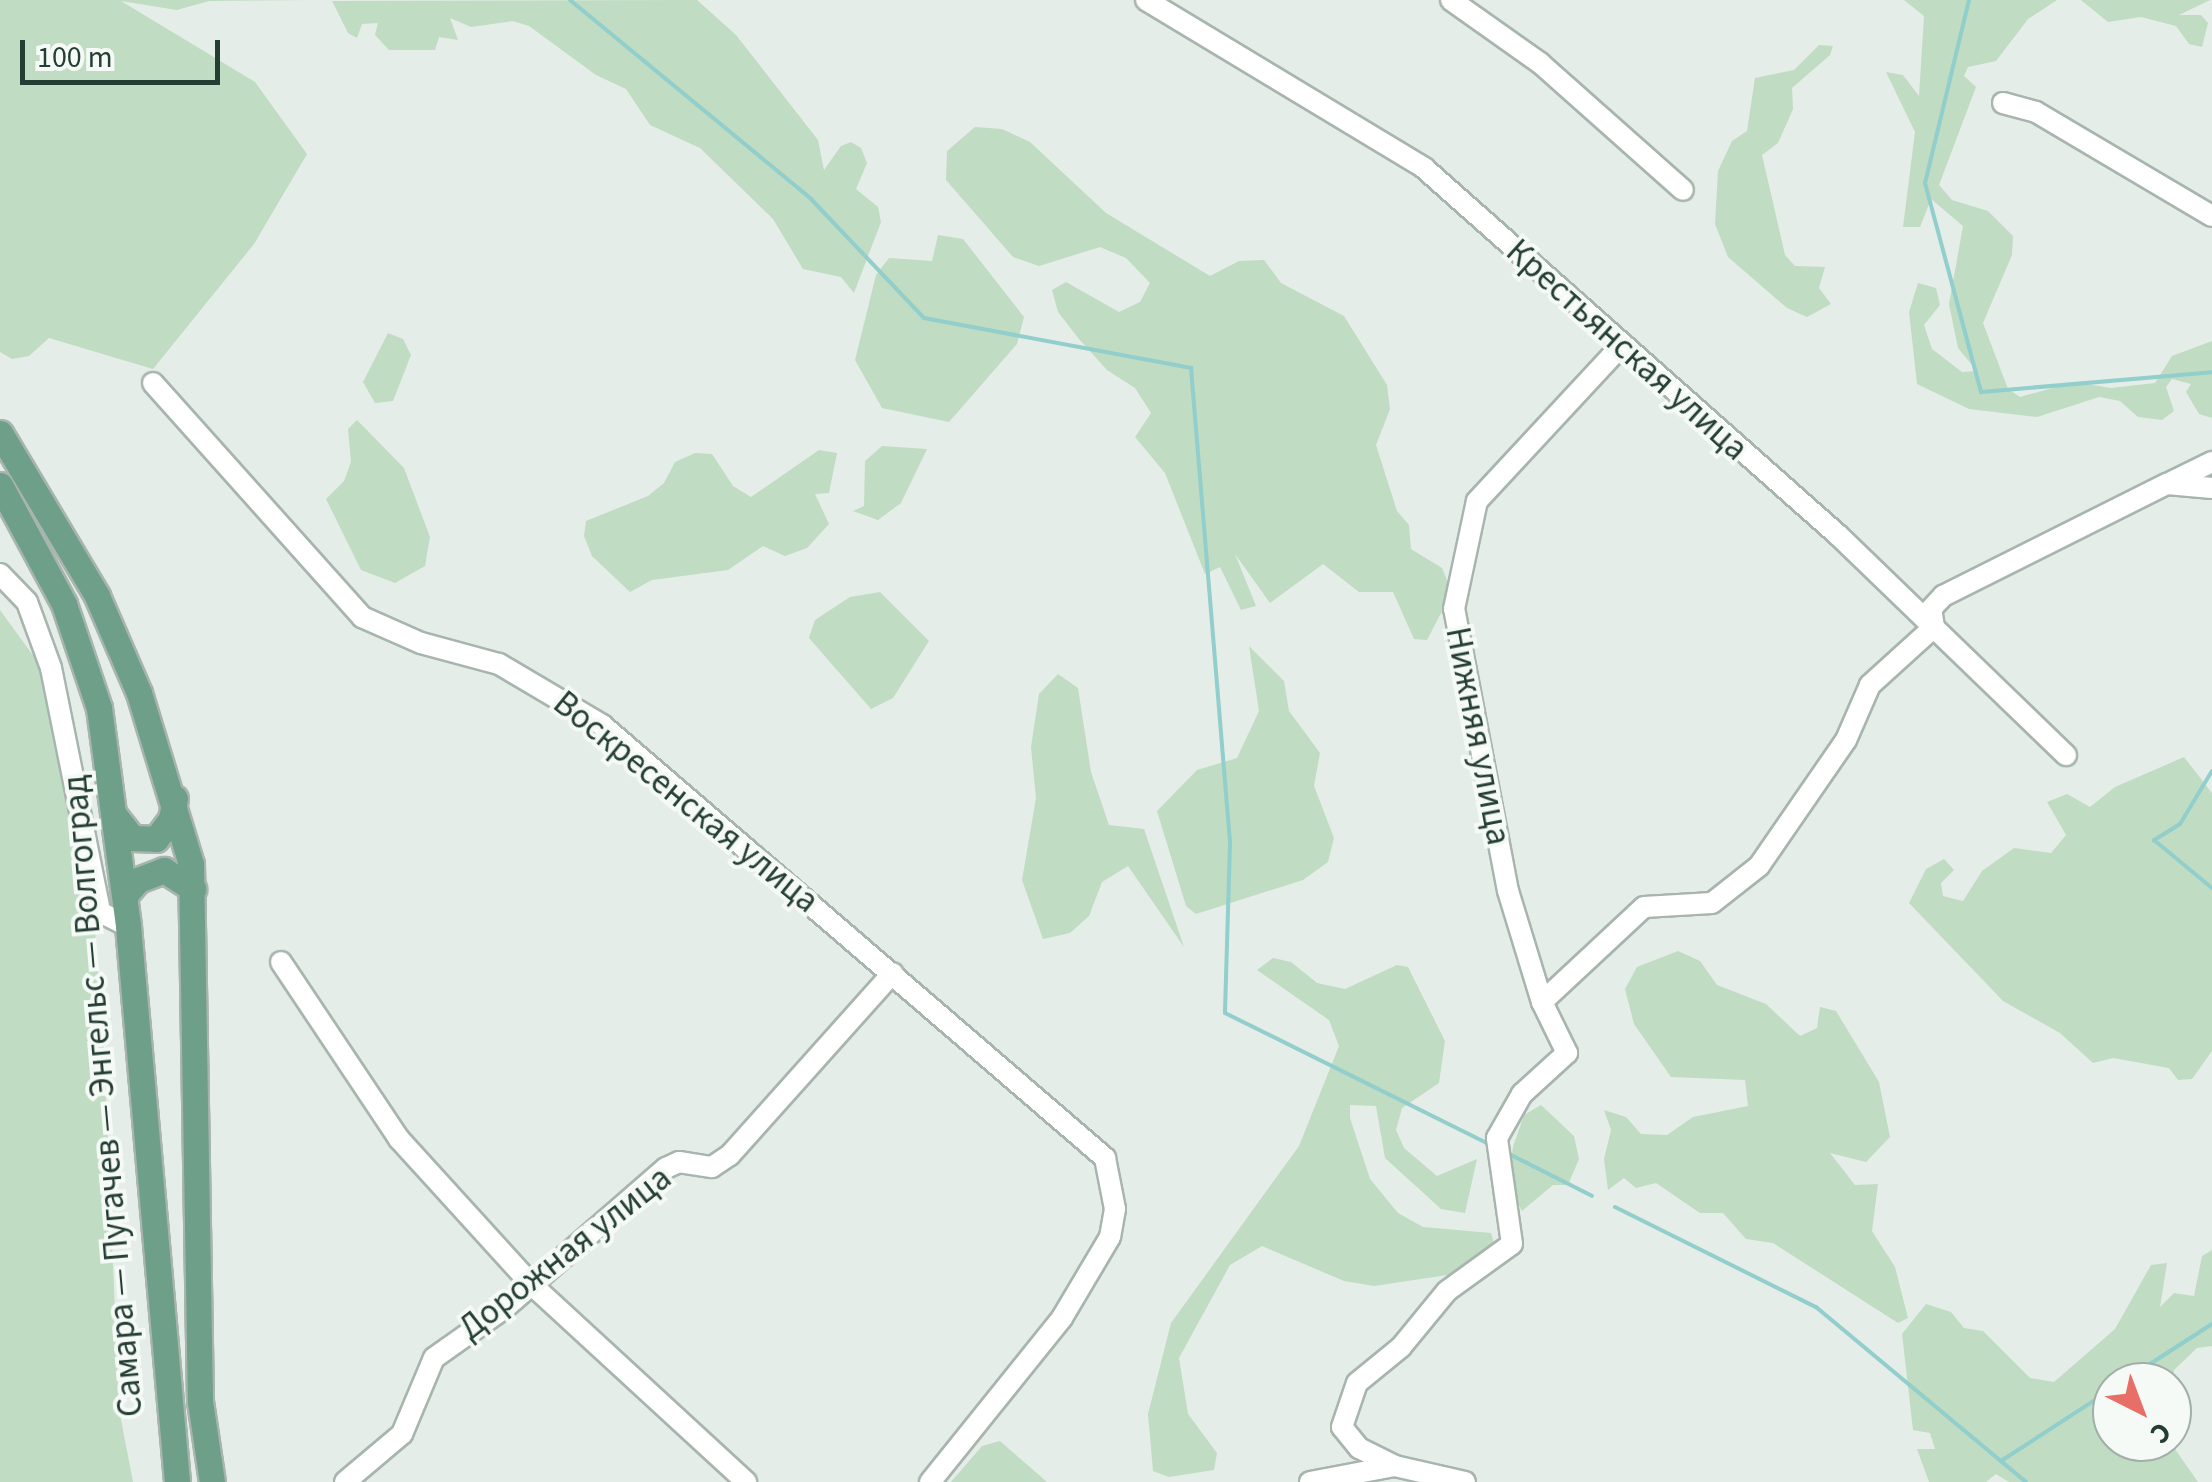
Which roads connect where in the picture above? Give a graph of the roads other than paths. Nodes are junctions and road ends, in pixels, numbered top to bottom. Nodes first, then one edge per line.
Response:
1 (1146, 0) edge
2 (1451, 0) edge
3 (2003, 103) dead end
4 (1683, 190) dead end
5 (2212, 216) edge
6 (1622, 344) junction
7 (152, 382) dead end
8 (0, 432) edge
9 (2212, 462) edge
10 (2167, 484) junction
11 (0, 485) edge
12 (2212, 488) edge
13 (0, 574) edge
14 (1934, 628) junction
15 (2066, 755) dead end
16 (174, 798) junction
17 (114, 816) junction
18 (193, 889) junction
19 (125, 895) junction
20 (128, 926) junction
21 (281, 962) dead end
22 (894, 973) junction
23 (1542, 1002) junction
24 (532, 1285) junction
25 (1395, 1466) junction
26 (177, 1482) edge
27 (212, 1482) edge
28 (345, 1482) edge
29 (746, 1482) edge
30 (930, 1482) edge
31 (1310, 1482) edge
32 (1465, 1482) edge

1 - 6 street, Крестьянская улица
2 - 4 street
3 - 5 street
6 - 14 street, Крестьянская улица
6 - 23 street, Нижняя улица
7 - 22 street, Воскресенская улица
8 - 16 main road, Самара — Пугачев — Энгельс — Волгоград
9 - 10 street
10 - 12 street
10 - 14 street
11 - 17 main road, Самара — Пугачев — Энгельс — Волгоград
13 - 20 street
14 - 15 street, Крестьянская улица
14 - 23 street
16 - 17 main road
16 - 18 main road, Самара — Пугачев — Энгельс — Волгоград
17 - 19 main road, Самара — Пугачев — Энгельс — Волгоград
18 - 19 main road
18 - 27 main road, Самара — Пугачев — Энгельс — Волгоград
19 - 20 main road, Самара — Пугачев — Энгельс — Волгоград
20 - 26 main road, Самара — Пугачев — Энгельс — Волгоград
21 - 24 street
22 - 24 street, Дорожная улица
22 - 30 street, Воскресенская улица
23 - 25 street, Нижняя улица
24 - 28 street, Дорожная улица
24 - 29 street
25 - 31 street
25 - 32 street

